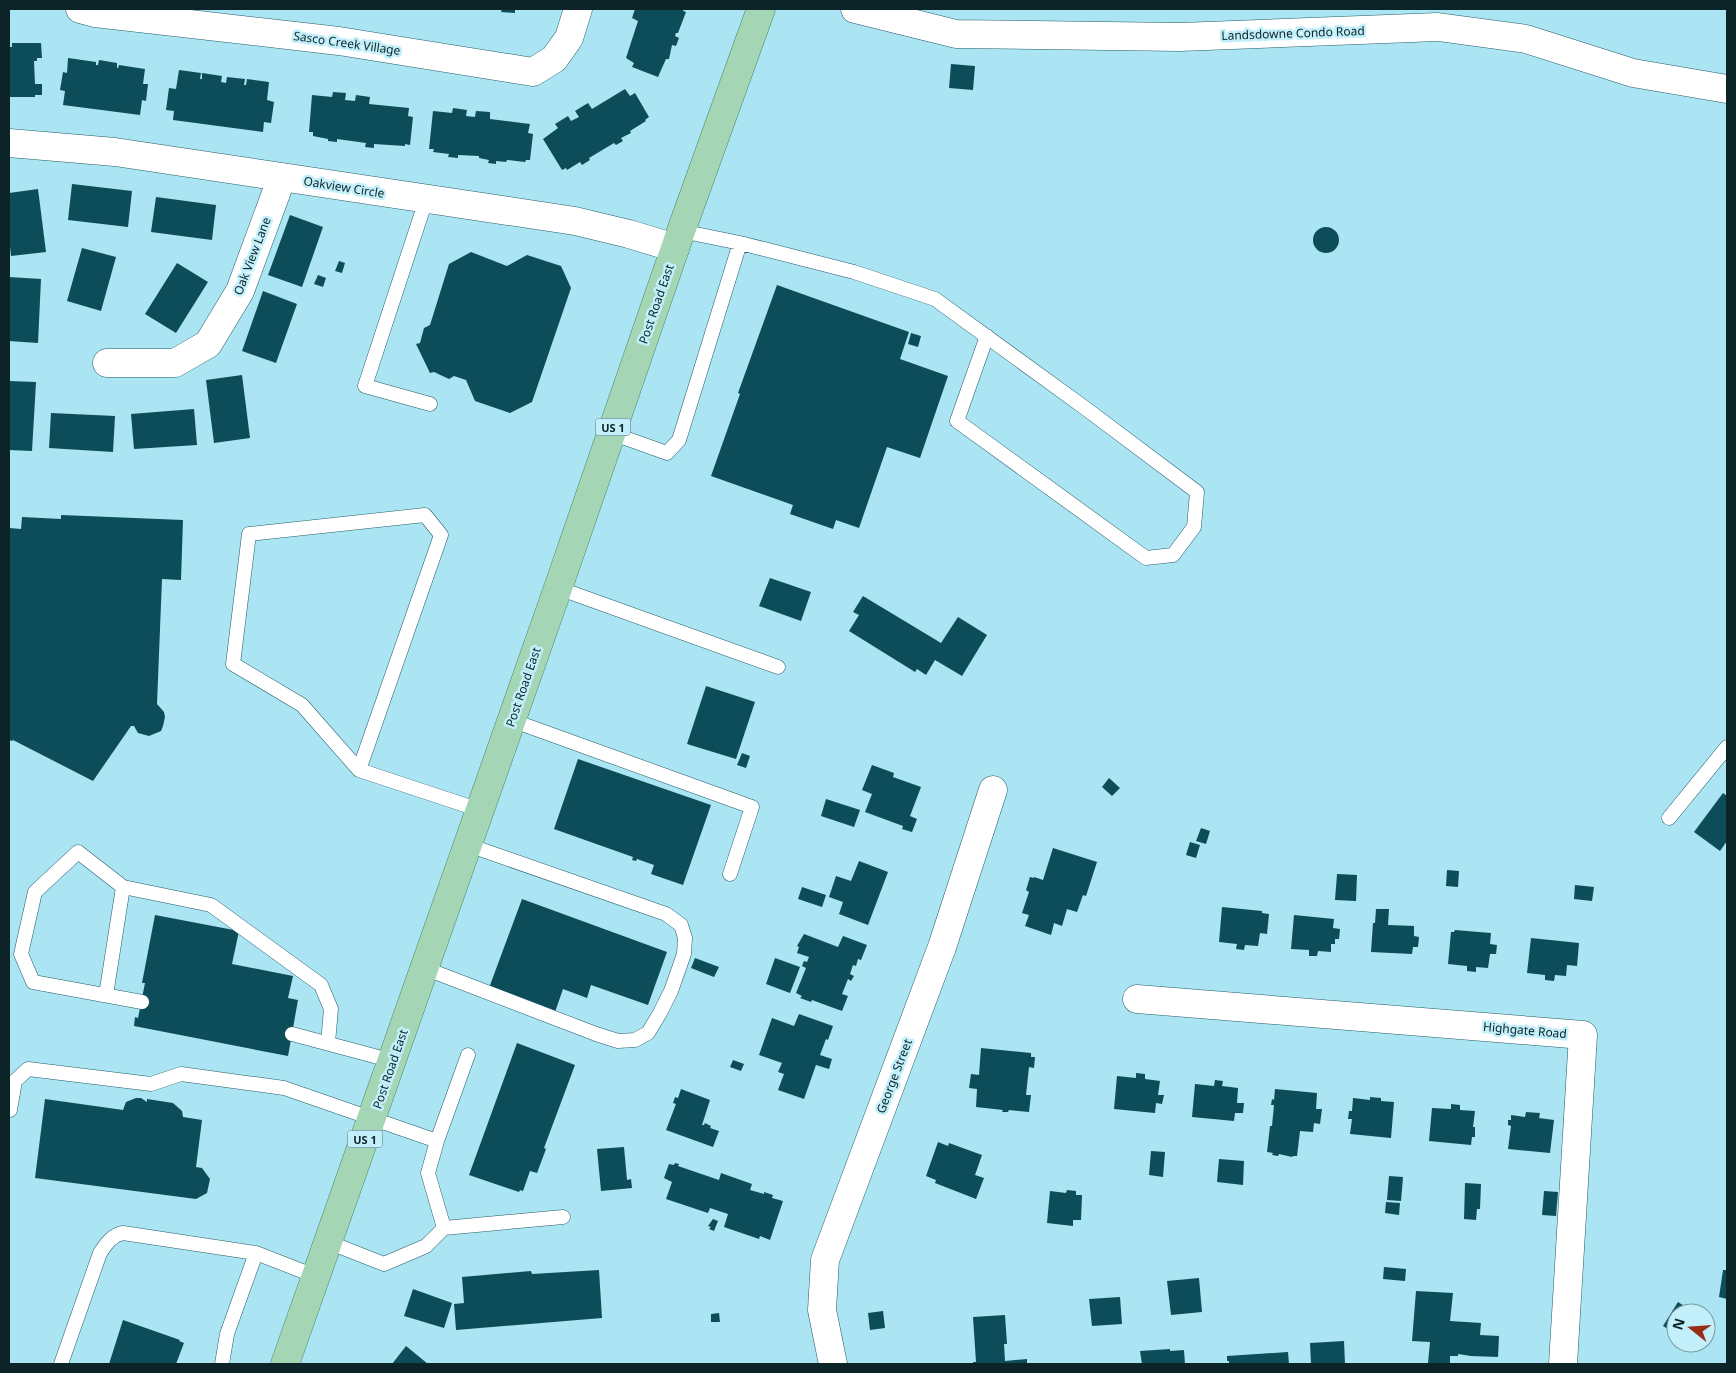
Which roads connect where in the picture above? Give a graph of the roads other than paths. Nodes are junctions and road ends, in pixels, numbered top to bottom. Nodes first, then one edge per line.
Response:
1 (80, 9) edge
2 (578, 9) edge
3 (761, 9) edge
4 (855, 9) edge
5 (1727, 89) edge
6 (9, 143) edge
7 (282, 177) junction
8 (426, 200) junction
9 (678, 239) junction
10 (740, 243) junction
11 (986, 336) junction
12 (107, 363) dead end
13 (430, 404) dead end
14 (611, 433) junction
15 (558, 588) junction
16 (778, 667) dead end
17 (512, 720) junction
18 (1727, 747) edge
19 (359, 770) junction
20 (993, 790) dead end
21 (480, 810) junction
22 (1669, 818) dead end
23 (468, 846) junction
24 (730, 874) dead end
25 (123, 887) junction
26 (424, 968) junction
27 (106, 995) junction
28 (1137, 999) dead end
29 (142, 1002) dead end
30 (292, 1034) dead end
31 (328, 1043) junction
32 (468, 1055) dead end
33 (392, 1061) junction
34 (10, 1110) dead end
35 (372, 1118) junction
36 (437, 1141) junction
37 (563, 1217) dead end
38 (444, 1228) junction
39 (328, 1242) junction
40 (256, 1253) junction
41 (315, 1276) junction
42 (61, 1364) edge
43 (222, 1364) edge
44 (285, 1364) edge
45 (833, 1364) edge
46 (1563, 1364) edge

1 - 2 street, Sasco Creek Village
3 - 9 main road, Post Road East / US 1
4 - 5 street, Landsdowne Condo Road
6 - 7 street, Oakview Circle
7 - 8 street, Oakview Circle
7 - 12 street, Oak View Lane
8 - 9 street, Oakview Circle
8 - 13 lane
9 - 10 lane
9 - 14 main road, Post Road East / US 1
10 - 11 lane
10 - 14 lane
11 - 11 lane
14 - 15 main road, Post Road East / US 1
15 - 16 lane
15 - 17 main road, Post Road East / US 1
17 - 21 main road, Post Road East / US 1
17 - 24 lane
18 - 22 lane
19 - 19 lane
19 - 21 lane
20 - 45 street, George Street
21 - 23 main road, Post Road East / US 1
23 - 26 main road, Post Road East / US 1
23 - 26 lane
25 - 27 lane
25 - 27 lane
25 - 31 lane
26 - 33 main road, Post Road East / US 1
27 - 29 lane
28 - 46 street, Highgate Road
30 - 31 lane
31 - 33 lane
32 - 36 lane
33 - 35 main road, Post Road East / US 1
34 - 35 lane
35 - 36 lane
35 - 39 main road, Post Road East / US 1
36 - 38 lane
37 - 38 lane
38 - 39 lane
39 - 41 main road, Post Road East / US 1
40 - 41 lane
40 - 42 lane
40 - 43 lane
41 - 44 main road, Post Road East / US 1

